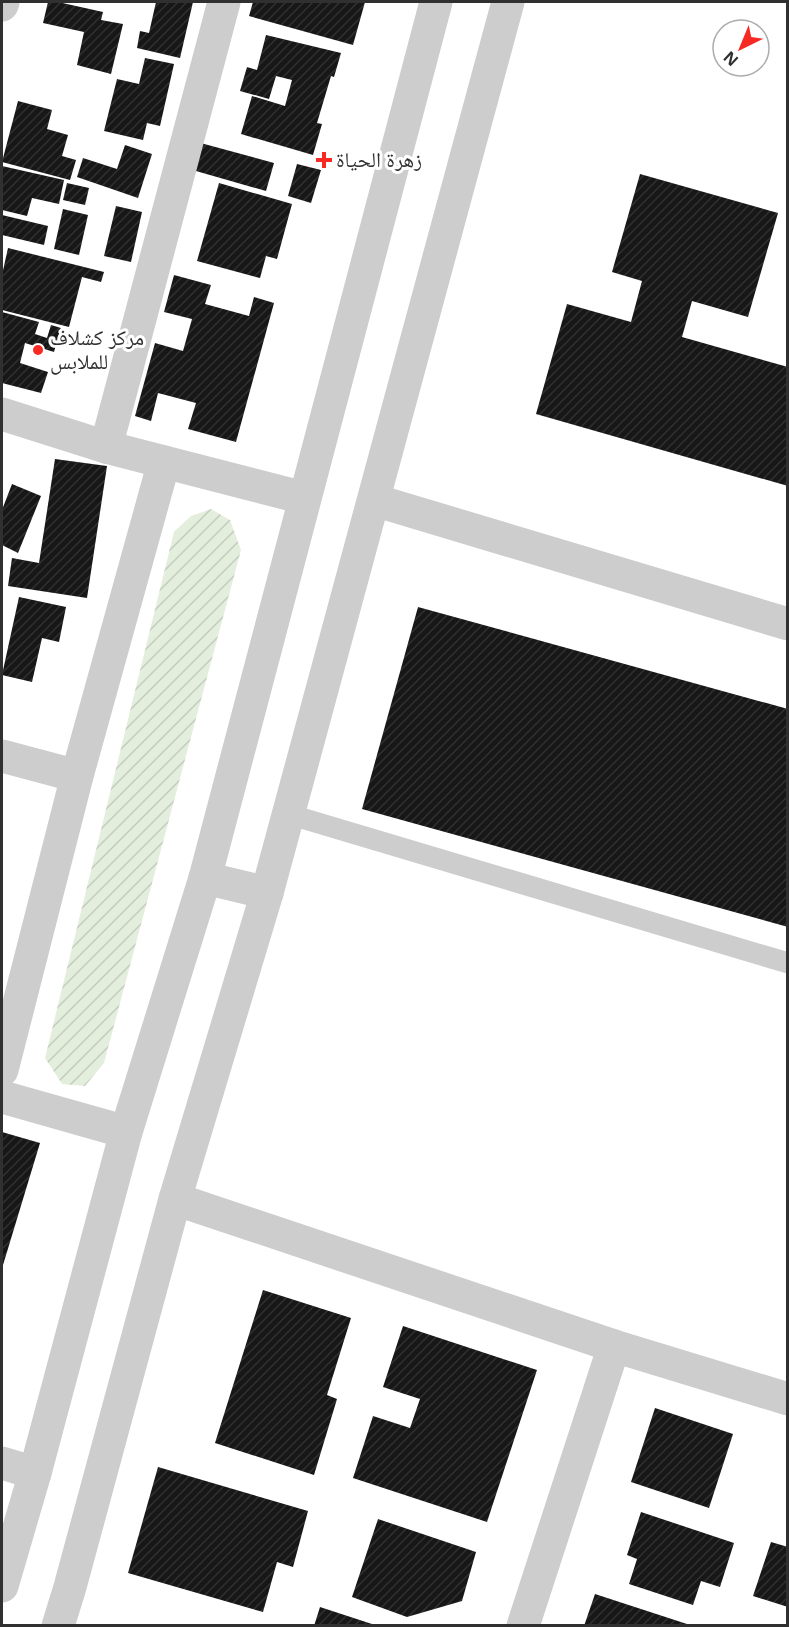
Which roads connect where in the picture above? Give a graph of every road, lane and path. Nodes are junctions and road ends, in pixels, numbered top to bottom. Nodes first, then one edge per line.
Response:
1 (224, 2) edge
2 (436, 2) edge
3 (508, 2) edge
4 (2, 414) edge
5 (106, 447) junction
6 (164, 462) junction
7 (304, 498) junction
8 (374, 500) junction
9 (788, 624) edge
10 (2, 756) edge
11 (77, 776) junction
12 (288, 814) junction
13 (205, 878) junction
14 (267, 893) junction
15 (788, 963) edge
16 (2, 1070) edge
17 (2, 1096) edge
18 (126, 1132) junction
19 (176, 1199) junction
20 (614, 1346) junction
21 (788, 1399) edge
22 (2, 1462) edge
23 (35, 1473) junction
24 (2, 1586) edge
25 (58, 1626) edge
26 (523, 1626) edge

1 - 5 street
2 - 7 street
3 - 8 street
4 - 5 street
5 - 6 street
6 - 7 street
6 - 11 street
7 - 13 street
8 - 9 street
8 - 12 street
10 - 11 street
11 - 16 street
12 - 14 street
12 - 15 lane
13 - 14 street
13 - 18 street
14 - 19 street
17 - 18 street
18 - 23 street
19 - 20 street
19 - 25 street
20 - 21 street
20 - 26 street
22 - 23 street
23 - 24 street

